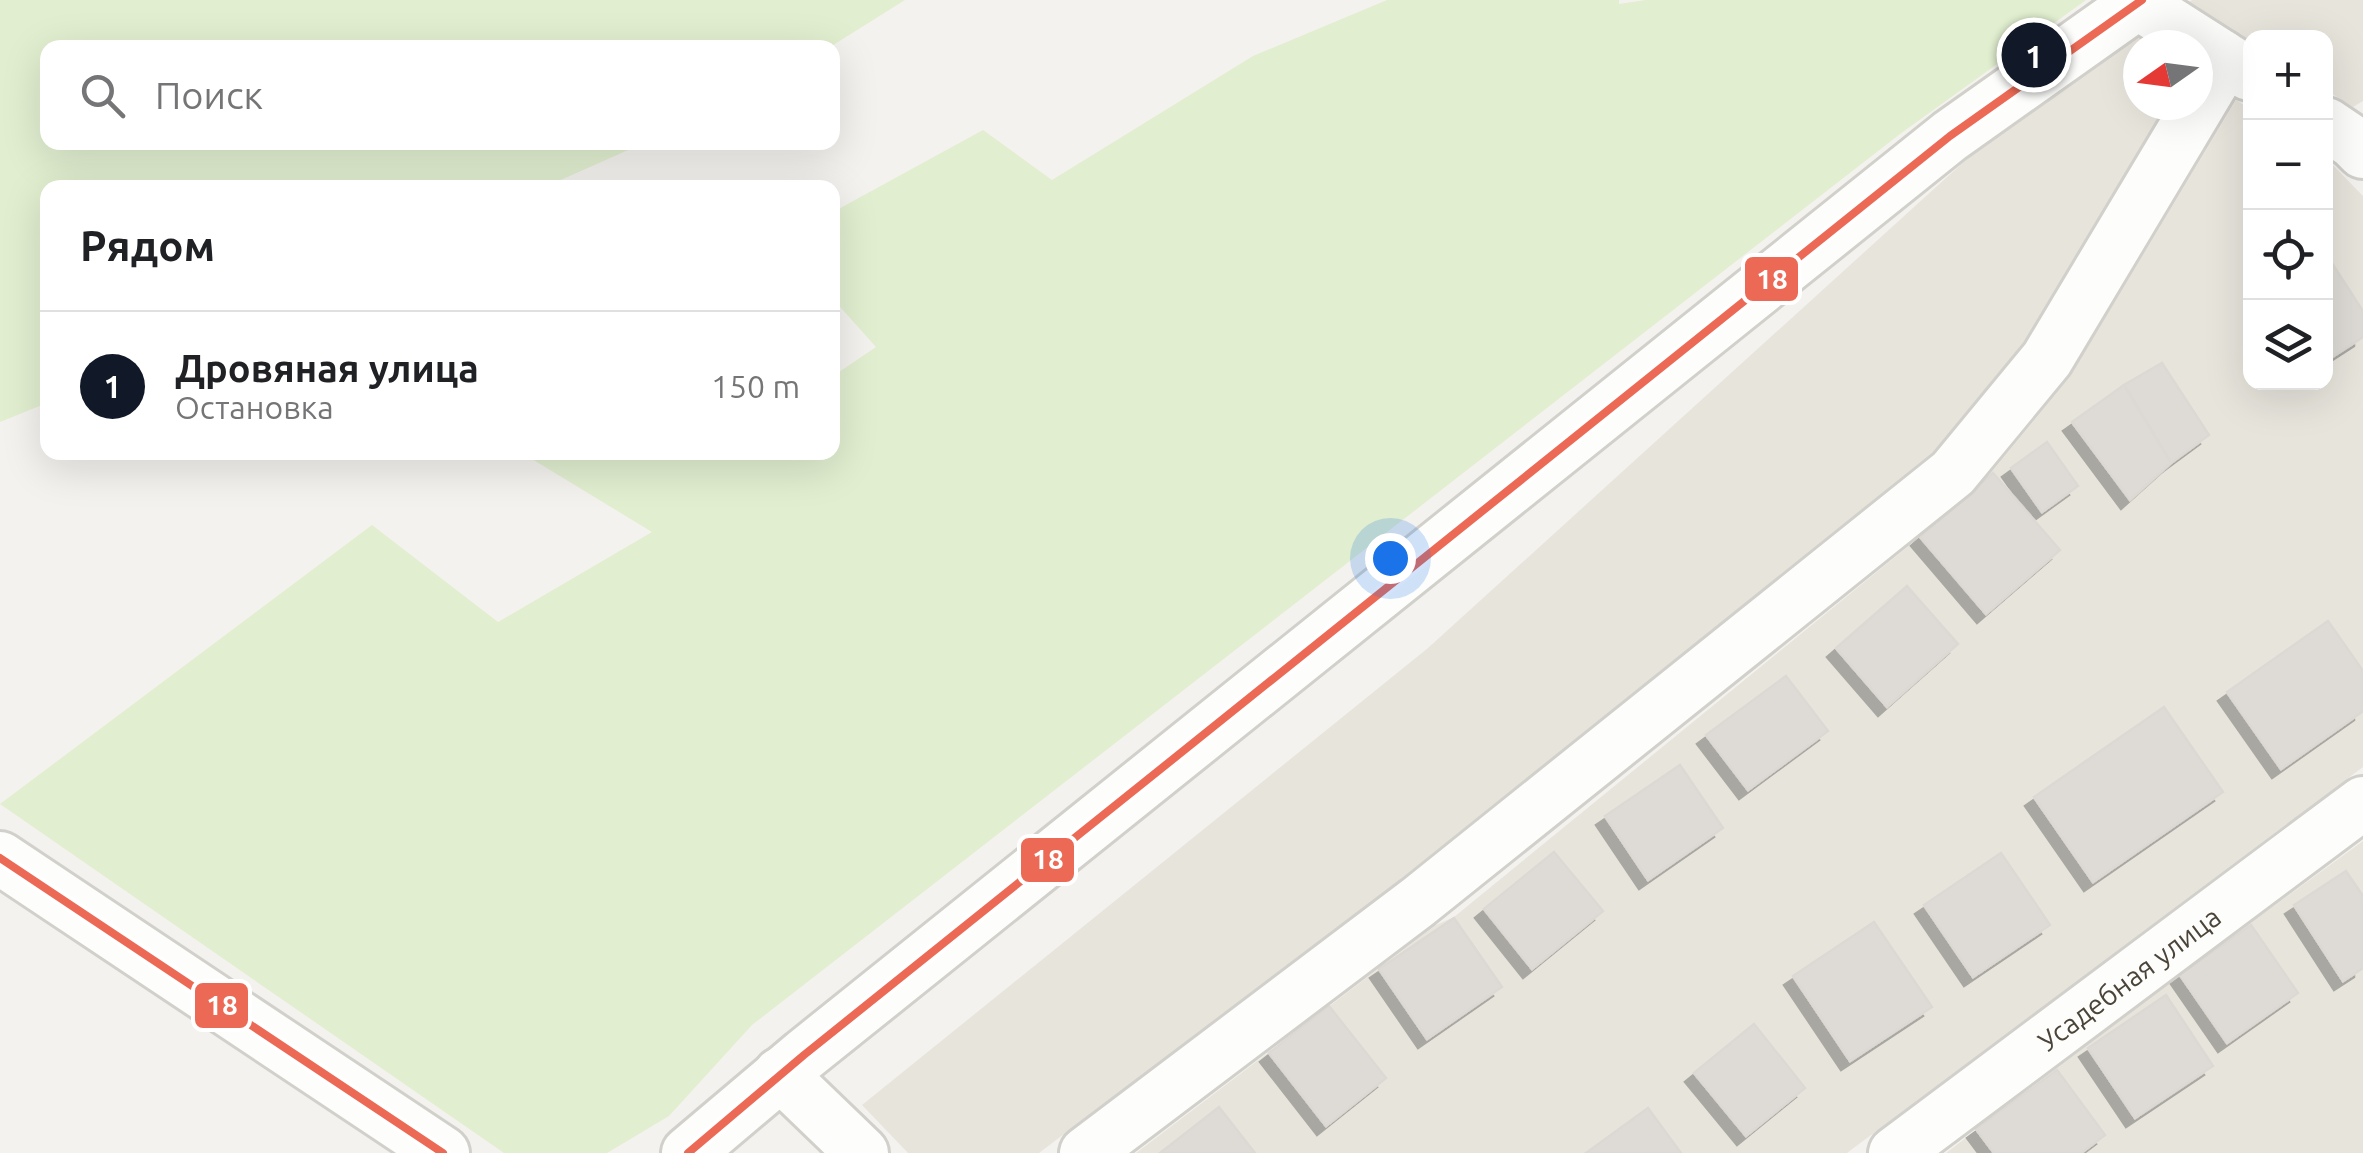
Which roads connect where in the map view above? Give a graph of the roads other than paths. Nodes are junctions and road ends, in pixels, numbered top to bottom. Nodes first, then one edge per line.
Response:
1 (2140, 1) edge
2 (2236, 65) edge
3 (2363, 803) edge
4 (0, 858) edge
5 (780, 1074) junction
6 (443, 1153) edge
7 (688, 1153) edge
8 (862, 1153) edge
9 (1086, 1153) edge
10 (1895, 1153) edge

1 - 2 street
1 - 5 street
2 - 9 street
3 - 10 street, Усадебная улица
4 - 6 street
5 - 7 street
5 - 8 street

